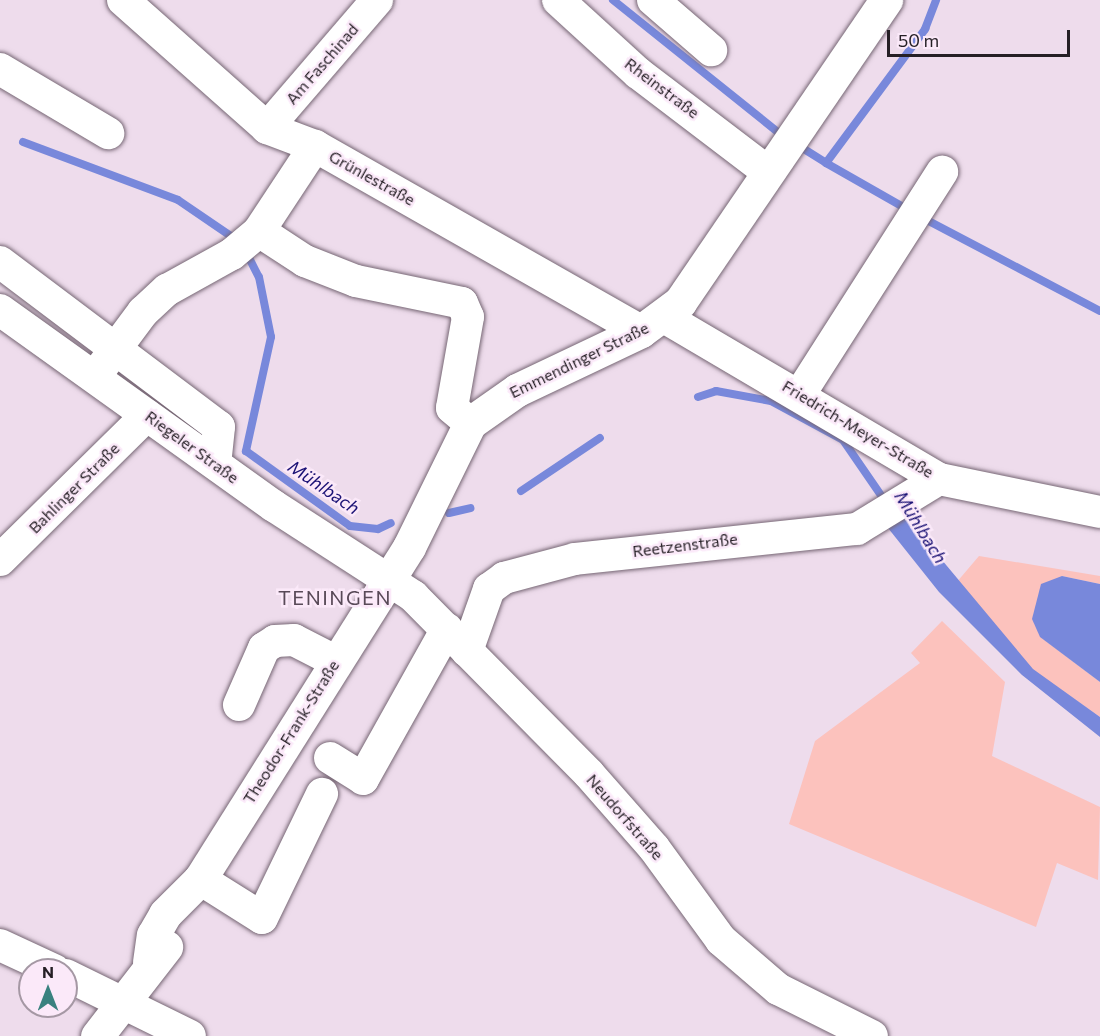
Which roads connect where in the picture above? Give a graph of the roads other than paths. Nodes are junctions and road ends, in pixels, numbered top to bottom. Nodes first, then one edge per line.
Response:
1 (123, 0) edge
2 (377, 0) edge
3 (558, 0) edge
4 (653, 0) edge
5 (886, 0) edge
6 (711, 50) dead end
7 (0, 69) edge
8 (267, 128) junction
9 (108, 133) dead end
10 (315, 146) junction
11 (783, 151) junction
12 (942, 172) dead end
13 (247, 241) junction
14 (0, 262) edge
15 (0, 310) edge
16 (652, 324) junction
17 (106, 363) junction
18 (800, 394) junction
19 (147, 415) junction
20 (470, 423) junction
21 (215, 463) junction
22 (939, 479) junction
23 (1100, 512) edge
24 (0, 561) edge
25 (389, 579) junction
26 (457, 640) junction
27 (335, 661) junction
28 (239, 705) dead end
29 (330, 758) dead end
30 (322, 794) dead end
31 (198, 883) junction
32 (0, 945) edge
33 (28, 958) edge
34 (78, 980) edge
35 (121, 1000) junction
36 (822, 1025) edge
37 (97, 1036) edge
38 (190, 1036) edge
39 (872, 1036) edge

1 - 8 street, Grünlestraße
2 - 8 street, Am Faschinad
3 - 11 street, Rheinstraße
4 - 6 street
5 - 11 main road, Emmendinger Straße
7 - 9 street
8 - 10 street, Grünlestraße
10 - 13 street
10 - 16 street, Grünlestraße
11 - 16 main road, Emmendinger Straße
12 - 18 street
13 - 17 street
13 - 20 street
14 - 17 street
15 - 17 street, Riegeler Straße
16 - 18 street, Friedrich-Meyer-Straße
16 - 20 main road, Emmendinger Straße
17 - 19 street, Riegeler Straße
17 - 21 street
18 - 22 street, Friedrich-Meyer-Straße
19 - 21 street, Riegeler Straße
19 - 24 street, Bahlinger Straße
20 - 25 main road, Emmendinger Straße
21 - 25 street, Riegeler Straße
22 - 23 street, Friedrich-Meyer-Straße
22 - 26 street, Reetzenstraße
25 - 26 street, Neudorfstraße
25 - 27 main road, Theodor-Frank-Straße
26 - 29 street, Reetzenstraße
26 - 36 street, Neudorfstraße
27 - 28 street
27 - 31 main road, Theodor-Frank-Straße
30 - 31 street
31 - 35 main road, Theodor-Frank-Straße
32 - 33 street
34 - 35 street
35 - 37 main road, Theodor-Frank-Straße
35 - 38 street
36 - 39 street, Neudorfstraße

